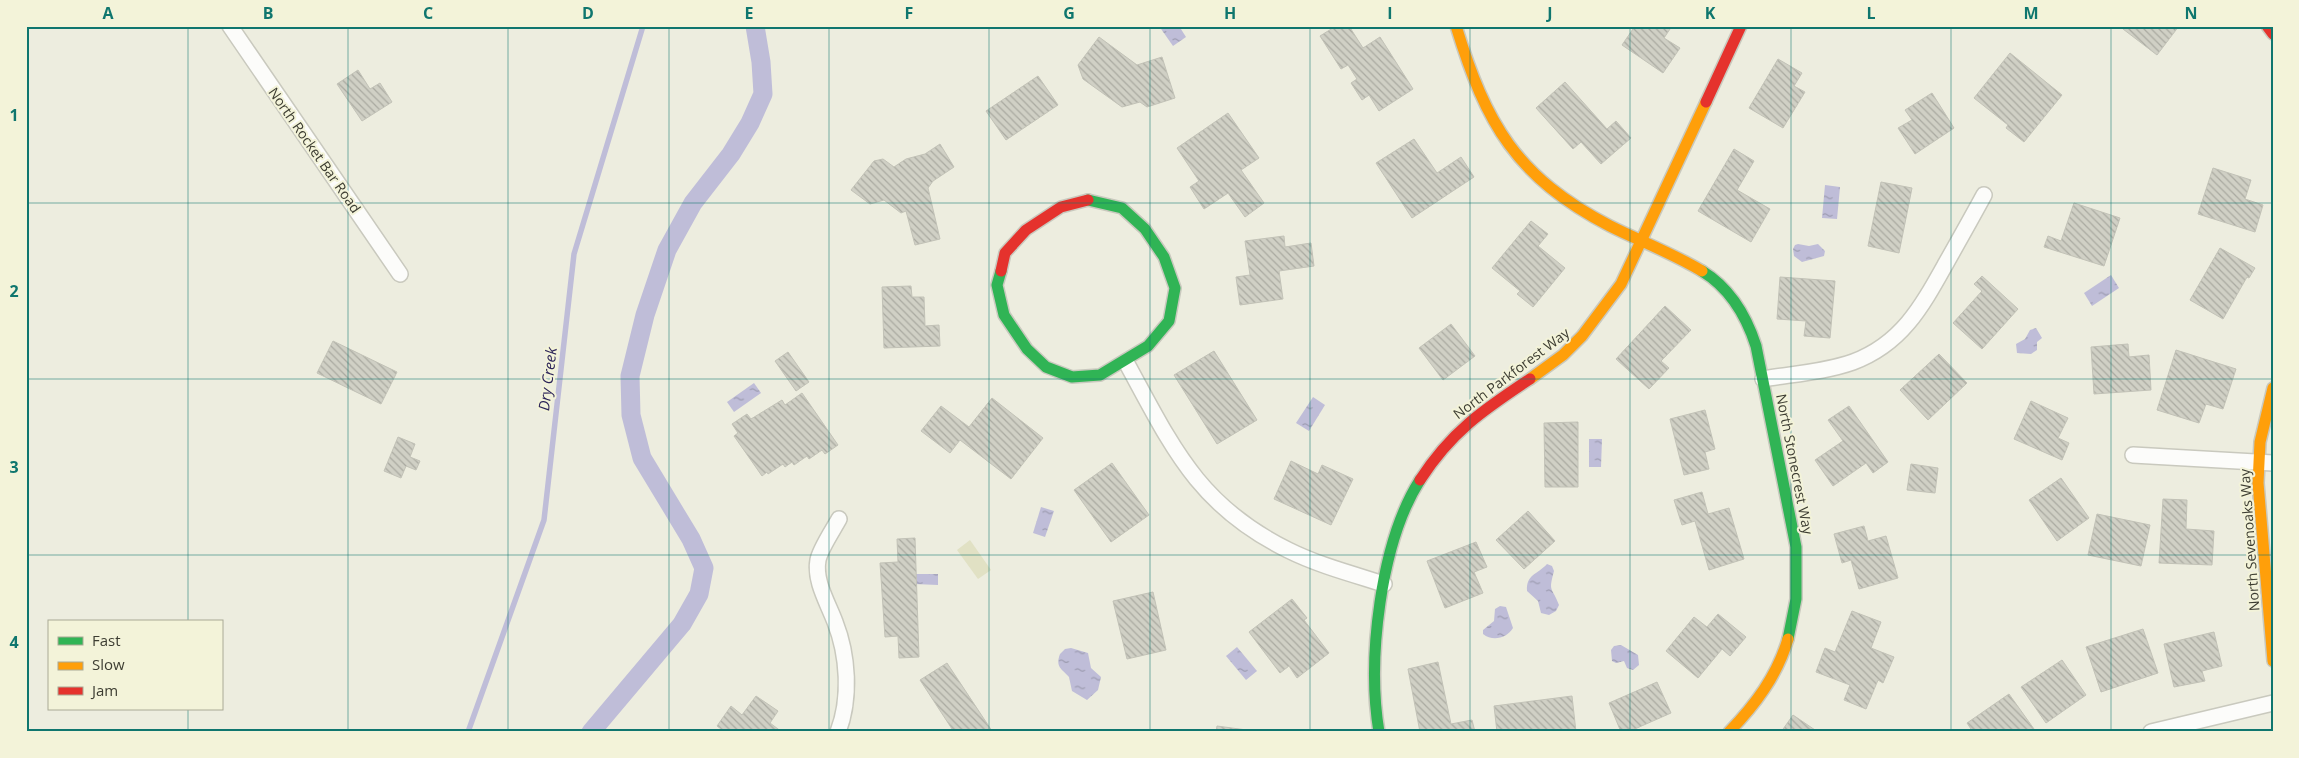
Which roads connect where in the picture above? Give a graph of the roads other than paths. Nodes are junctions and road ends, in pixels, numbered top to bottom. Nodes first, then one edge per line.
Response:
1 (230, 26) edge
2 (1456, 26) edge
3 (1741, 26) edge
4 (2267, 26) edge
5 (2273, 34) edge
6 (1984, 195) dead end
7 (1642, 241) junction
8 (400, 274) dead end
9 (1126, 362) junction
10 (1763, 379) junction
11 (2273, 388) edge
12 (2133, 455) dead end
13 (2266, 462) edge
14 (839, 519) dead end
15 (1384, 584) junction
16 (2273, 661) edge
17 (2273, 703) edge
18 (838, 732) edge
19 (1379, 732) edge
20 (1729, 732) edge
21 (2151, 732) edge

1 - 8 street, North Rocket Bar Road
2 - 7 street, North Stonecrest Way
3 - 7 street, North Parkforest Way
4 - 5 street
6 - 10 street
7 - 10 street, North Stonecrest Way
7 - 15 street, North Parkforest Way
9 - 9 street
9 - 15 street
10 - 20 street, North Stonecrest Way
11 - 13 street, North Sevenoaks Way
12 - 13 street
13 - 16 street, North Sevenoaks Way
14 - 18 street
15 - 19 street, North Parkforest Way
17 - 21 street

